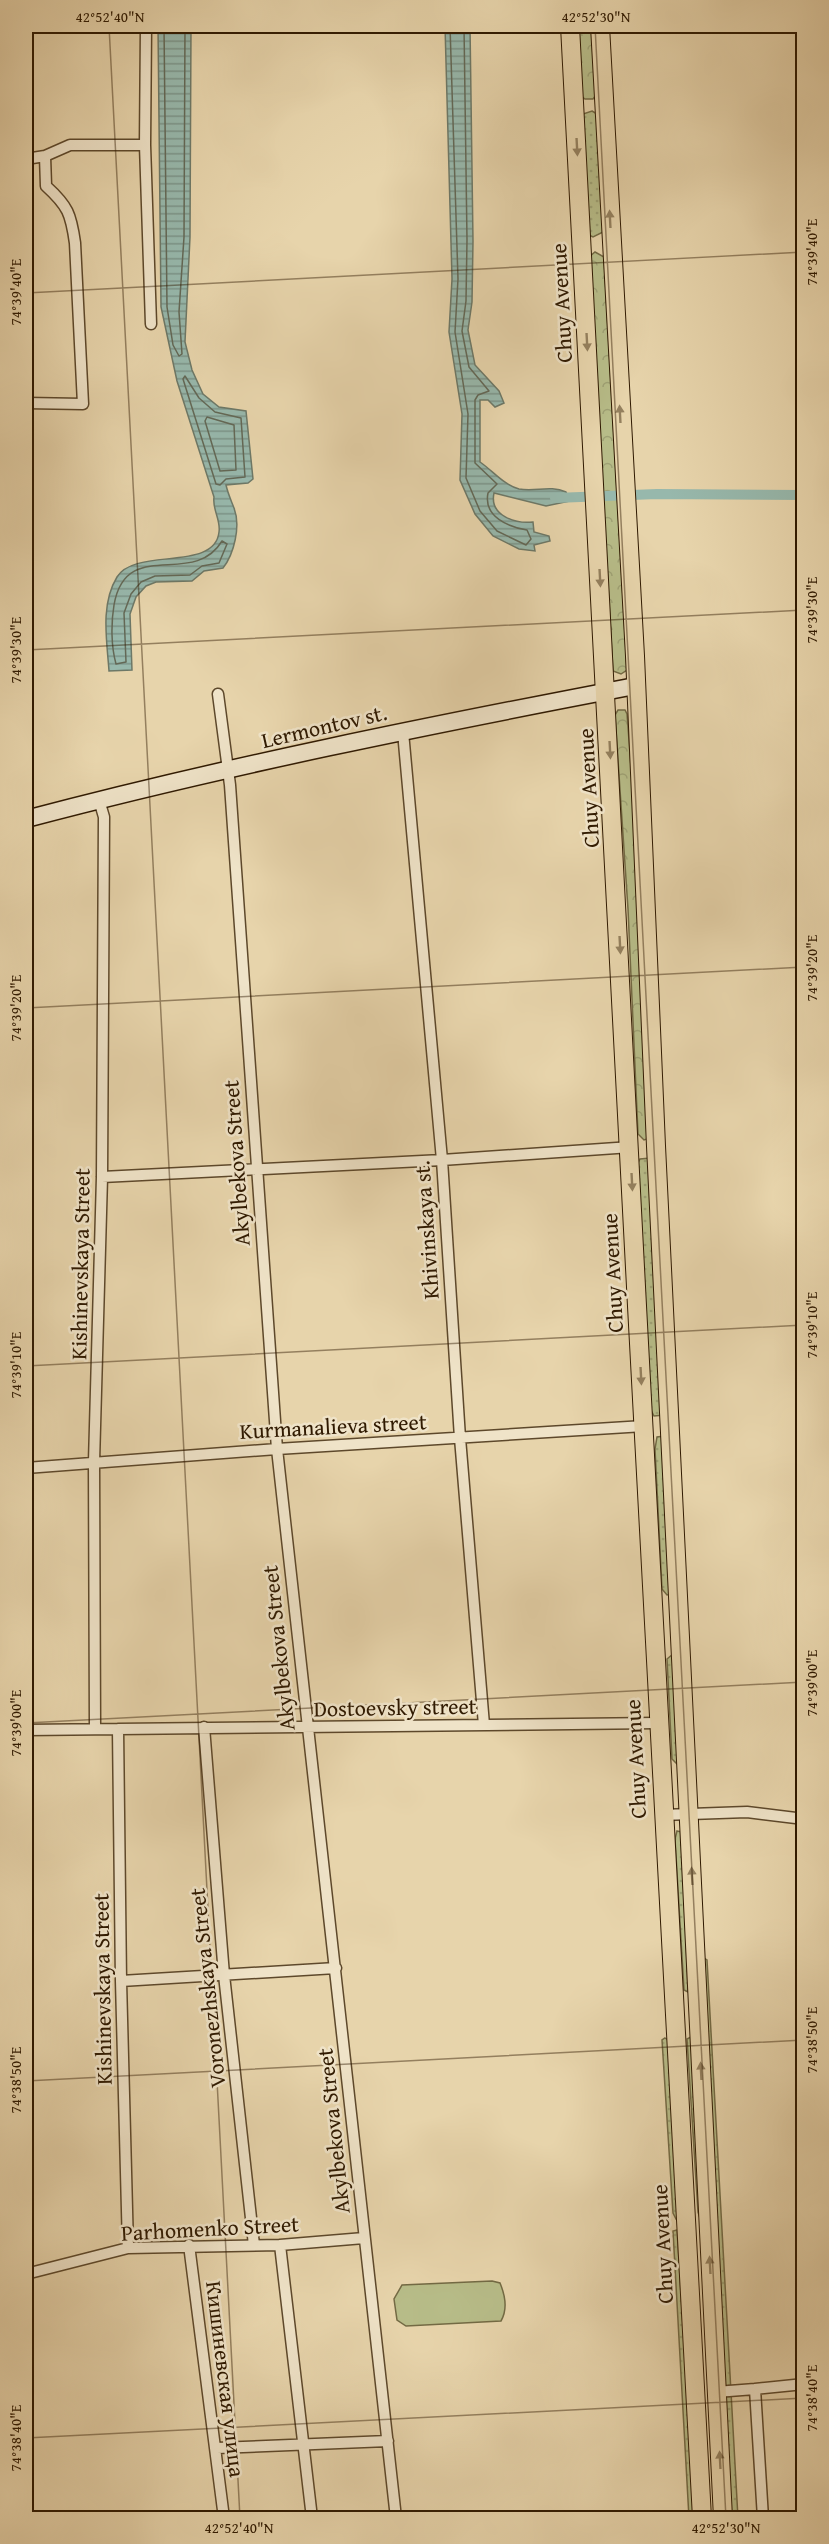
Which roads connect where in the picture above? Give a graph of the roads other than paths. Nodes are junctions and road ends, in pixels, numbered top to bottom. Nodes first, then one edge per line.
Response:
1 (147, 26) edge
2 (570, 26) edge
3 (600, 26) edge
4 (604, 104) junction
5 (575, 106) junction
6 (145, 145) junction
7 (45, 156) junction
8 (26, 159) edge
9 (611, 244) junction
10 (582, 246) junction
11 (151, 324) dead end
12 (26, 404) edge
13 (635, 687) junction
14 (606, 692) junction
15 (218, 694) dead end
16 (403, 732) junction
17 (228, 771) junction
18 (99, 800) junction
19 (26, 819) edge
20 (656, 1146) junction
21 (631, 1147) junction
22 (441, 1160) junction
23 (256, 1169) junction
24 (102, 1177) junction
25 (670, 1423) junction
26 (644, 1426) junction
27 (460, 1438) junction
28 (277, 1449) junction
29 (94, 1462) junction
30 (26, 1468) edge
31 (678, 1599) junction
32 (652, 1602) junction
33 (681, 1644) junction
34 (654, 1645) junction
35 (657, 1724) junction
36 (484, 1725) junction
37 (204, 1727) junction
38 (306, 1727) junction
39 (95, 1729) junction
40 (118, 1729) junction
41 (26, 1730) edge
42 (689, 1814) junction
43 (662, 1815) junction
44 (804, 1819) edge
45 (336, 1968) junction
46 (224, 1975) junction
47 (121, 1981) junction
48 (699, 2018) junction
49 (674, 2019) junction
50 (364, 2238) junction
51 (254, 2245) junction
52 (280, 2245) junction
53 (189, 2246) junction
54 (128, 2248) junction
55 (26, 2274) edge
56 (804, 2384) edge
57 (755, 2389) junction
58 (716, 2392) junction
59 (388, 2441) junction
60 (303, 2446) junction
61 (216, 2448) junction
62 (224, 2518) edge
63 (312, 2518) edge
64 (396, 2518) edge
65 (702, 2518) edge
66 (723, 2518) edge
67 (763, 2518) edge

1 - 6 street
2 - 5 main road, Chuy Avenue
3 - 4 main road, Chuy Avenue
4 - 5 main road
9 -> 4 main road, Chuy Avenue
5 -> 10 main road, Chuy Avenue
6 - 7 street
6 - 11 street
7 - 8 street
7 - 12 street
9 - 10 main road
13 -> 9 main road, Chuy Avenue
10 -> 14 main road, Chuy Avenue
13 - 14 main road, Lermontov st.
13 - 20 main road, Chuy Avenue
14 - 16 main road, Lermontov st.
14 -> 21 main road, Chuy Avenue
15 - 17 street, Akylbekova Street
16 - 17 main road, Lermontov st.
16 - 22 street, Khivinskaya st.
17 - 18 main road, Lermontov st.
17 - 23 street, Akylbekova Street
18 - 19 main road, Lermontov st.
18 - 24 street, Kishinevskaya Street
20 - 21 main road
20 - 25 main road, Chuy Avenue
21 - 22 street
21 -> 26 main road, Chuy Avenue
22 - 23 street
22 - 27 street, Khivinskaya st.
23 - 24 street
23 - 28 street, Akylbekova Street
24 - 29 street, Kishinevskaya Street
25 - 26 main road
25 - 31 main road, Chuy Avenue
26 - 27 street, Kurmanalieva street
26 - 32 main road, Chuy Avenue
27 - 28 street, Kurmanalieva street
27 - 36 street, Khivinskaya st.
28 - 29 street, Kurmanalieva street
28 - 38 street, Akylbekova Street
29 - 30 street, Kurmanalieva street
29 - 39 street, Kishinevskaya Street
31 - 32 main road
31 - 33 main road, Chuy Avenue
32 - 34 main road, Chuy Avenue
33 - 34 main road
33 - 42 main road, Chuy Avenue
34 - 35 main road, Chuy Avenue
35 - 36 street, Dostoevsky street
35 - 43 main road, Chuy Avenue
36 - 38 street, Dostoevsky street
37 - 38 street, Dostoevsky street
37 - 40 street, Dostoevsky street
37 - 46 street, Voronezhskaya Street
38 - 45 street, Akylbekova Street
39 - 40 street, Dostoevsky street
39 - 41 street, Dostoevsky street
40 - 47 street, Kishinevskaya Street
42 - 43 street
42 - 44 street
48 -> 42 main road, Chuy Avenue
43 - 49 main road, Chuy Avenue
45 - 46 street
45 - 50 street, Akylbekova Street
46 - 47 street
46 - 51 street, Voronezhskaya Street
47 - 54 street, Kishinevskaya Street
48 - 49 main road
58 -> 48 main road, Chuy Avenue
49 - 65 main road, Chuy Avenue
50 - 52 street, Parhomenko Street
50 - 59 street, Akylbekova Street
51 - 52 street, Parhomenko Street
51 - 53 street, Parhomenko Street
52 - 60 street
53 - 54 street, Parhomenko Street
53 - 61 street, Кишиневская улица
54 - 55 street, Parhomenko Street
56 - 57 street
57 - 58 street
57 - 67 street
66 -> 58 main road, Chuy Avenue
59 - 60 street
59 - 64 street, Akylbekova Street
60 - 61 street
60 - 63 street
61 - 62 street, Кишиневская улица

